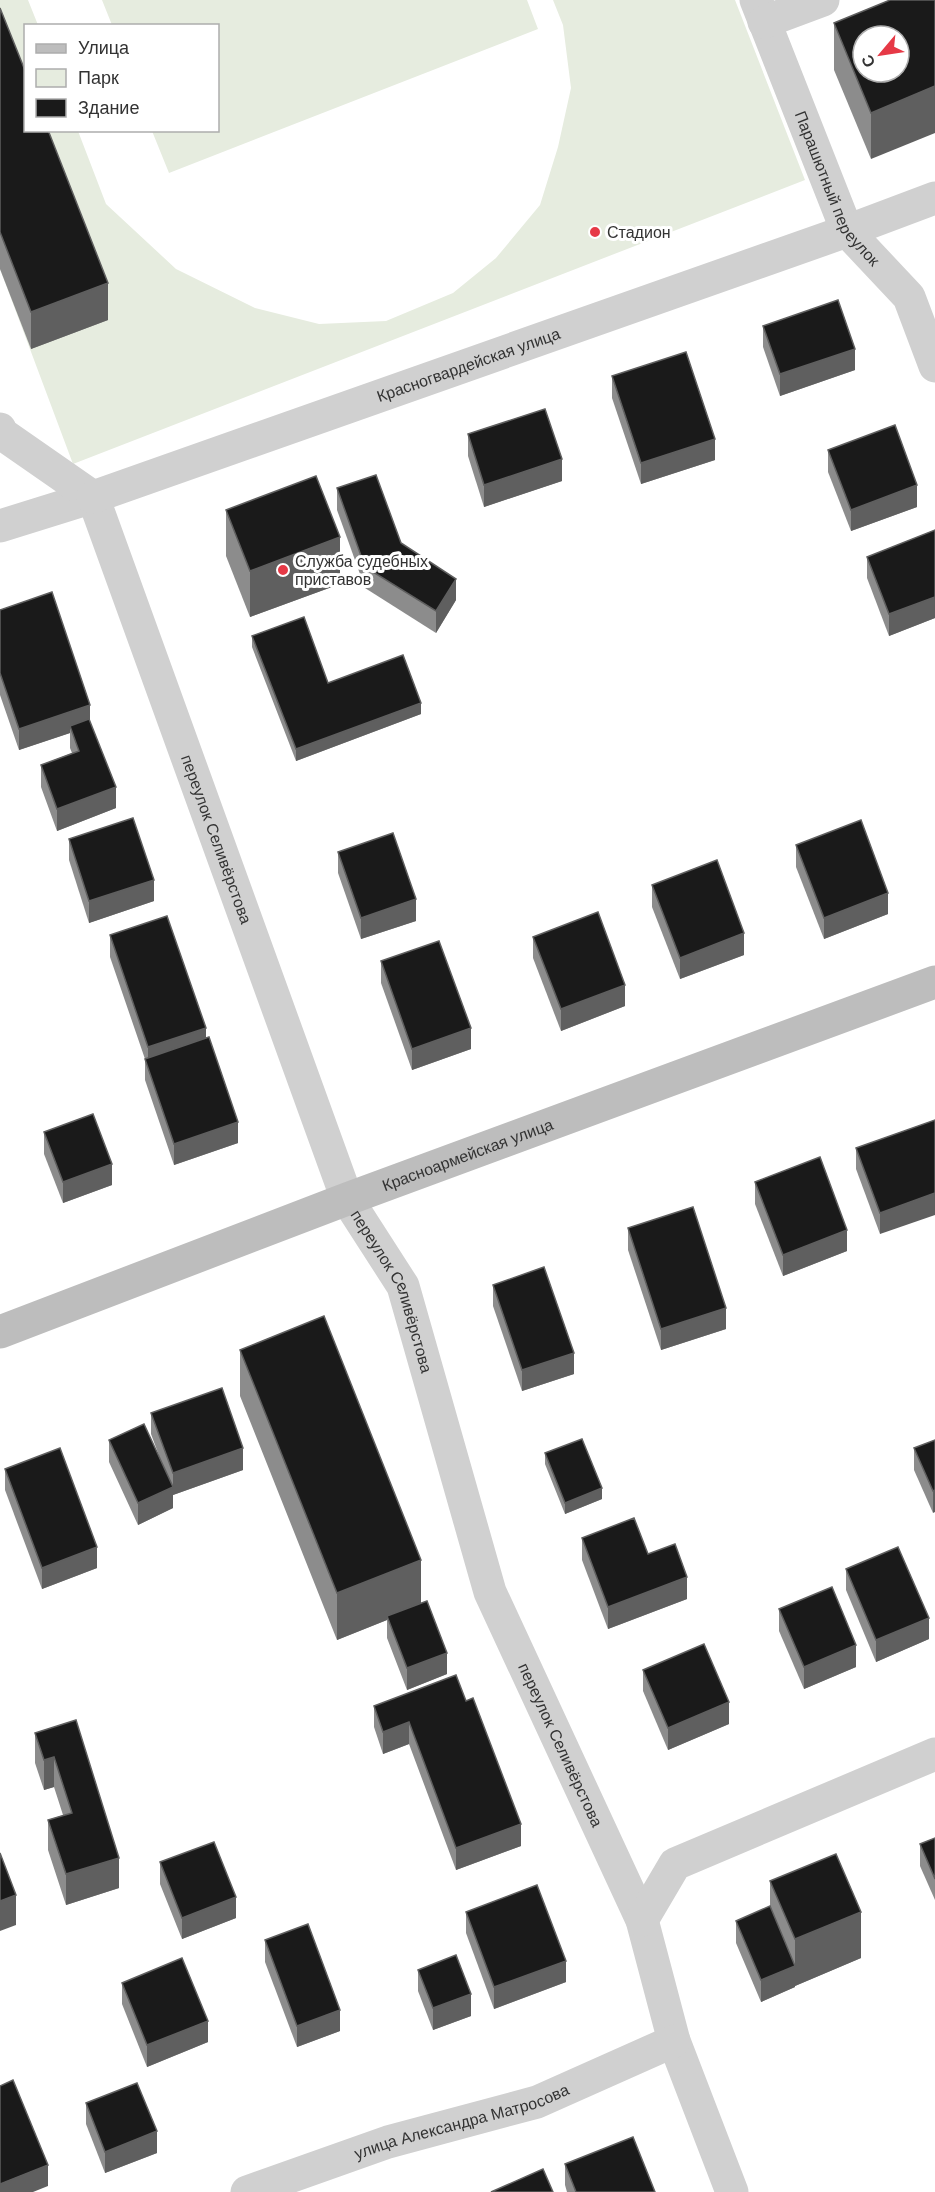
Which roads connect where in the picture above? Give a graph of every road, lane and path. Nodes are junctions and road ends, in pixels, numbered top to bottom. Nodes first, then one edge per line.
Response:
1 (823, 0) edge
2 (760, 11) edge
3 (935, 198) edge
4 (847, 231) junction
5 (935, 366) edge
6 (0, 429) edge
7 (93, 497) junction
8 (0, 526) edge
9 (935, 982) edge
10 (347, 1199) junction
11 (0, 1332) edge
12 (935, 1754) edge
13 (642, 1920) junction
14 (674, 2041) junction
15 (247, 2192) edge
16 (732, 2192) edge

1 - 2 street
2 - 4 street, Парашютный переулок
3 - 4 street, Красногвардейская улица
4 - 5 street, Парашютный переулок
4 - 7 street, Красногвардейская улица
6 - 7 street
7 - 8 street, Красногвардейская улица
7 - 10 street, переулок Селивёрстова
9 - 10 main road, Красноармейская улица
10 - 11 main road, Красноармейская улица
10 - 13 street, переулок Селивёрстова
12 - 13 street
13 - 14 street, переулок Селивёрстова
14 - 15 street, улица Александра Матросова
14 - 16 street, переулок Селивёрстова

